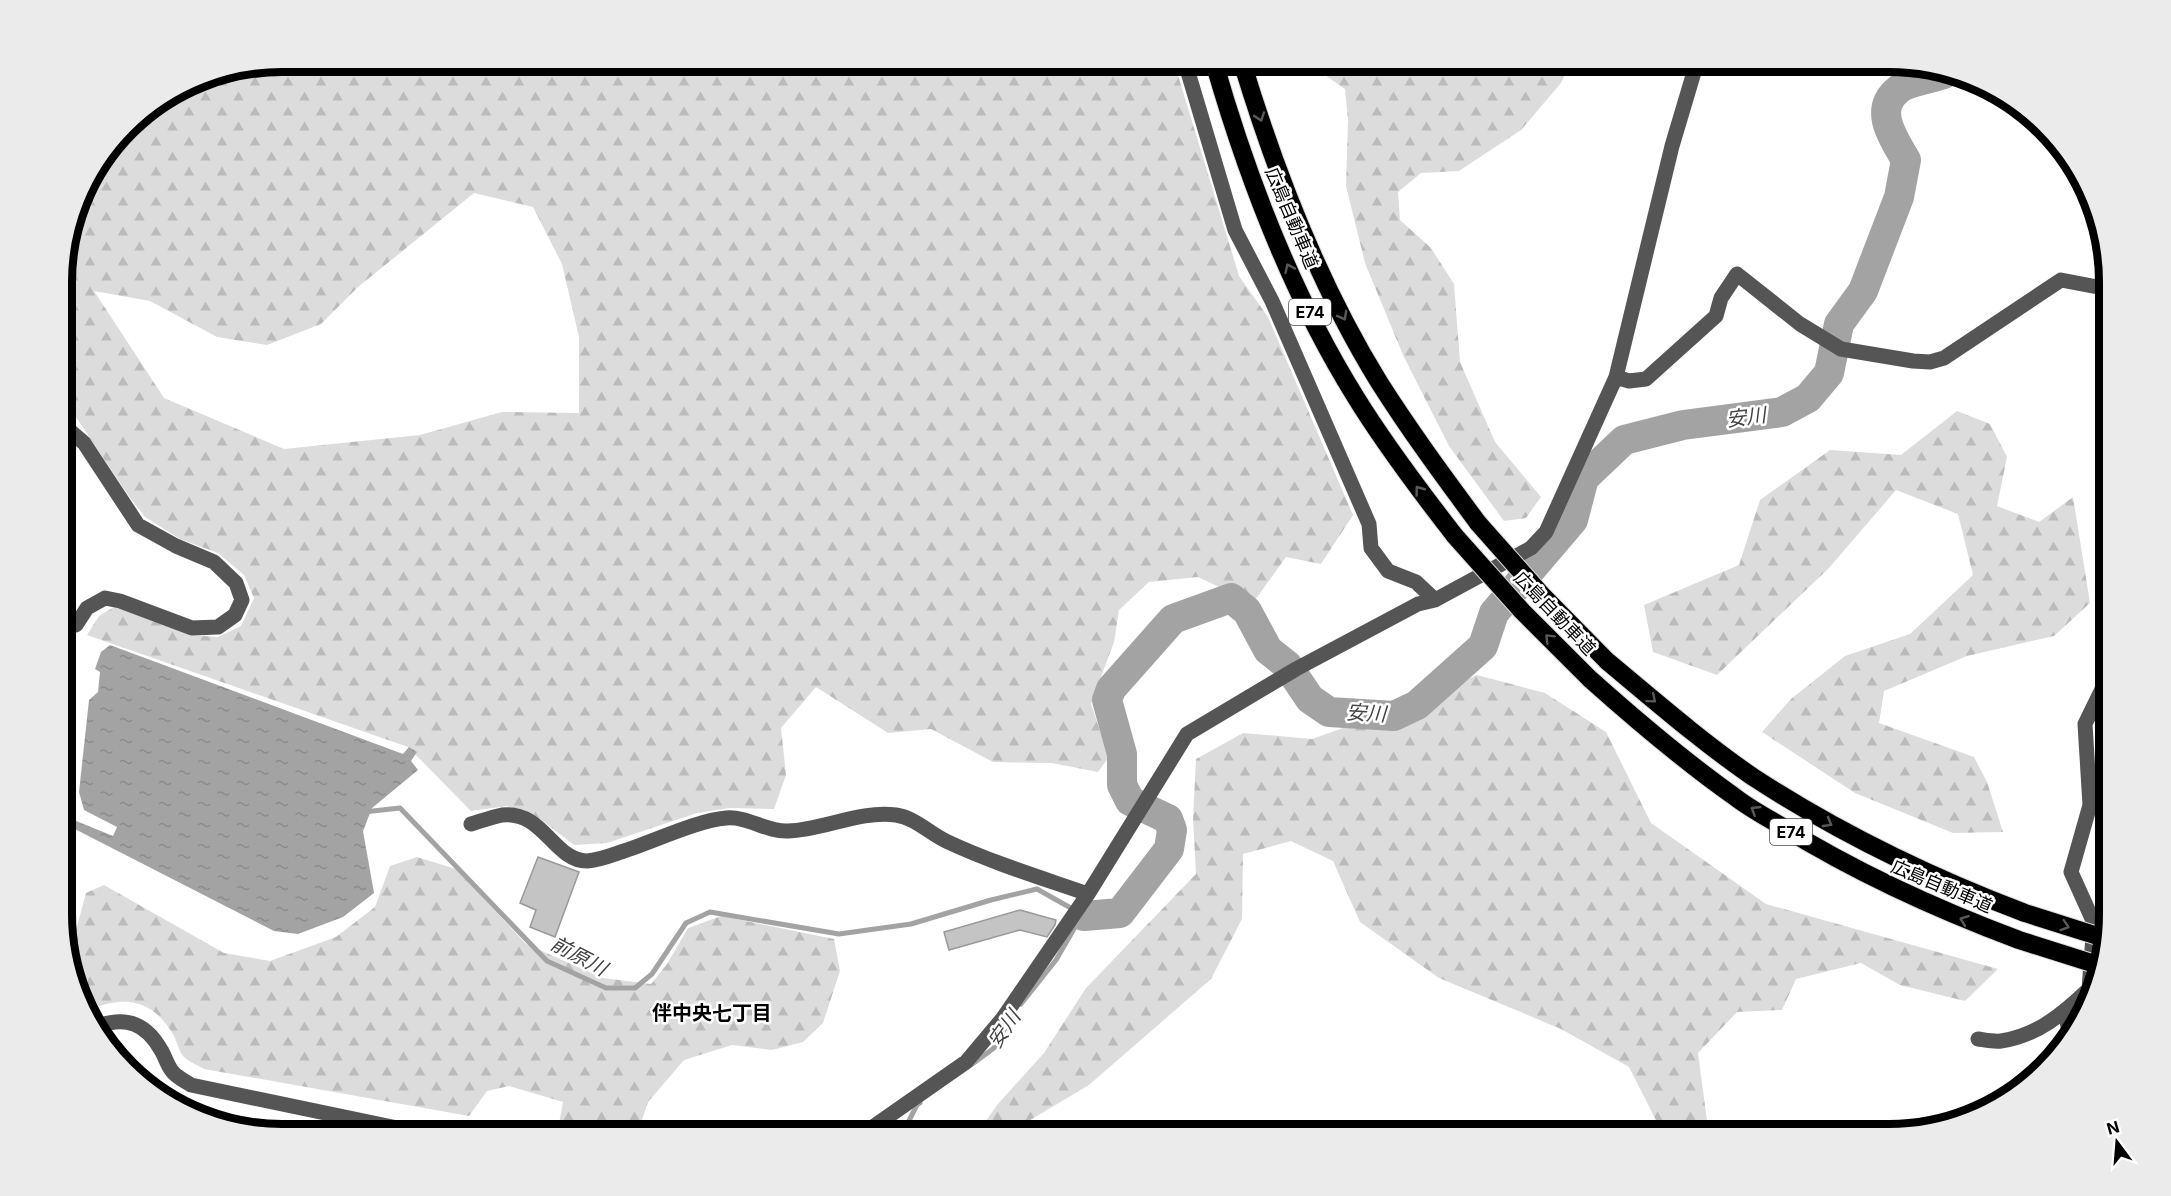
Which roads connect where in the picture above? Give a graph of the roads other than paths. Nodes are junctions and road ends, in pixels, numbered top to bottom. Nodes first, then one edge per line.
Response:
1 (1188, 72) edge
2 (1217, 72) edge
3 (1245, 72) edge
4 (1694, 72) edge
5 (2099, 287) edge
6 (1616, 377) junction
7 (72, 433) edge
8 (1435, 600) junction
9 (76, 625) dead end
10 (2099, 696) edge
11 (471, 824) dead end
12 (1088, 894) junction
13 (2098, 936) edge
14 (2093, 963) edge
15 (2090, 974) edge
16 (2082, 995) edge
17 (2065, 1012) junction
18 (103, 1024) edge
19 (2068, 1024) edge
20 (1978, 1039) dead end
21 (378, 1124) edge
22 (877, 1124) edge

1 - 8 street
14 -> 2 highway, 広島自動車道 / E74, bridge
3 -> 13 highway, 広島自動車道 / E74, bridge
4 - 6 street
5 - 6 street
6 - 8 street
7 - 9 street
8 - 12 street
10 - 15 street
11 - 12 street
12 - 22 street
16 - 17 street
17 - 19 street
17 - 20 street
18 - 21 street

